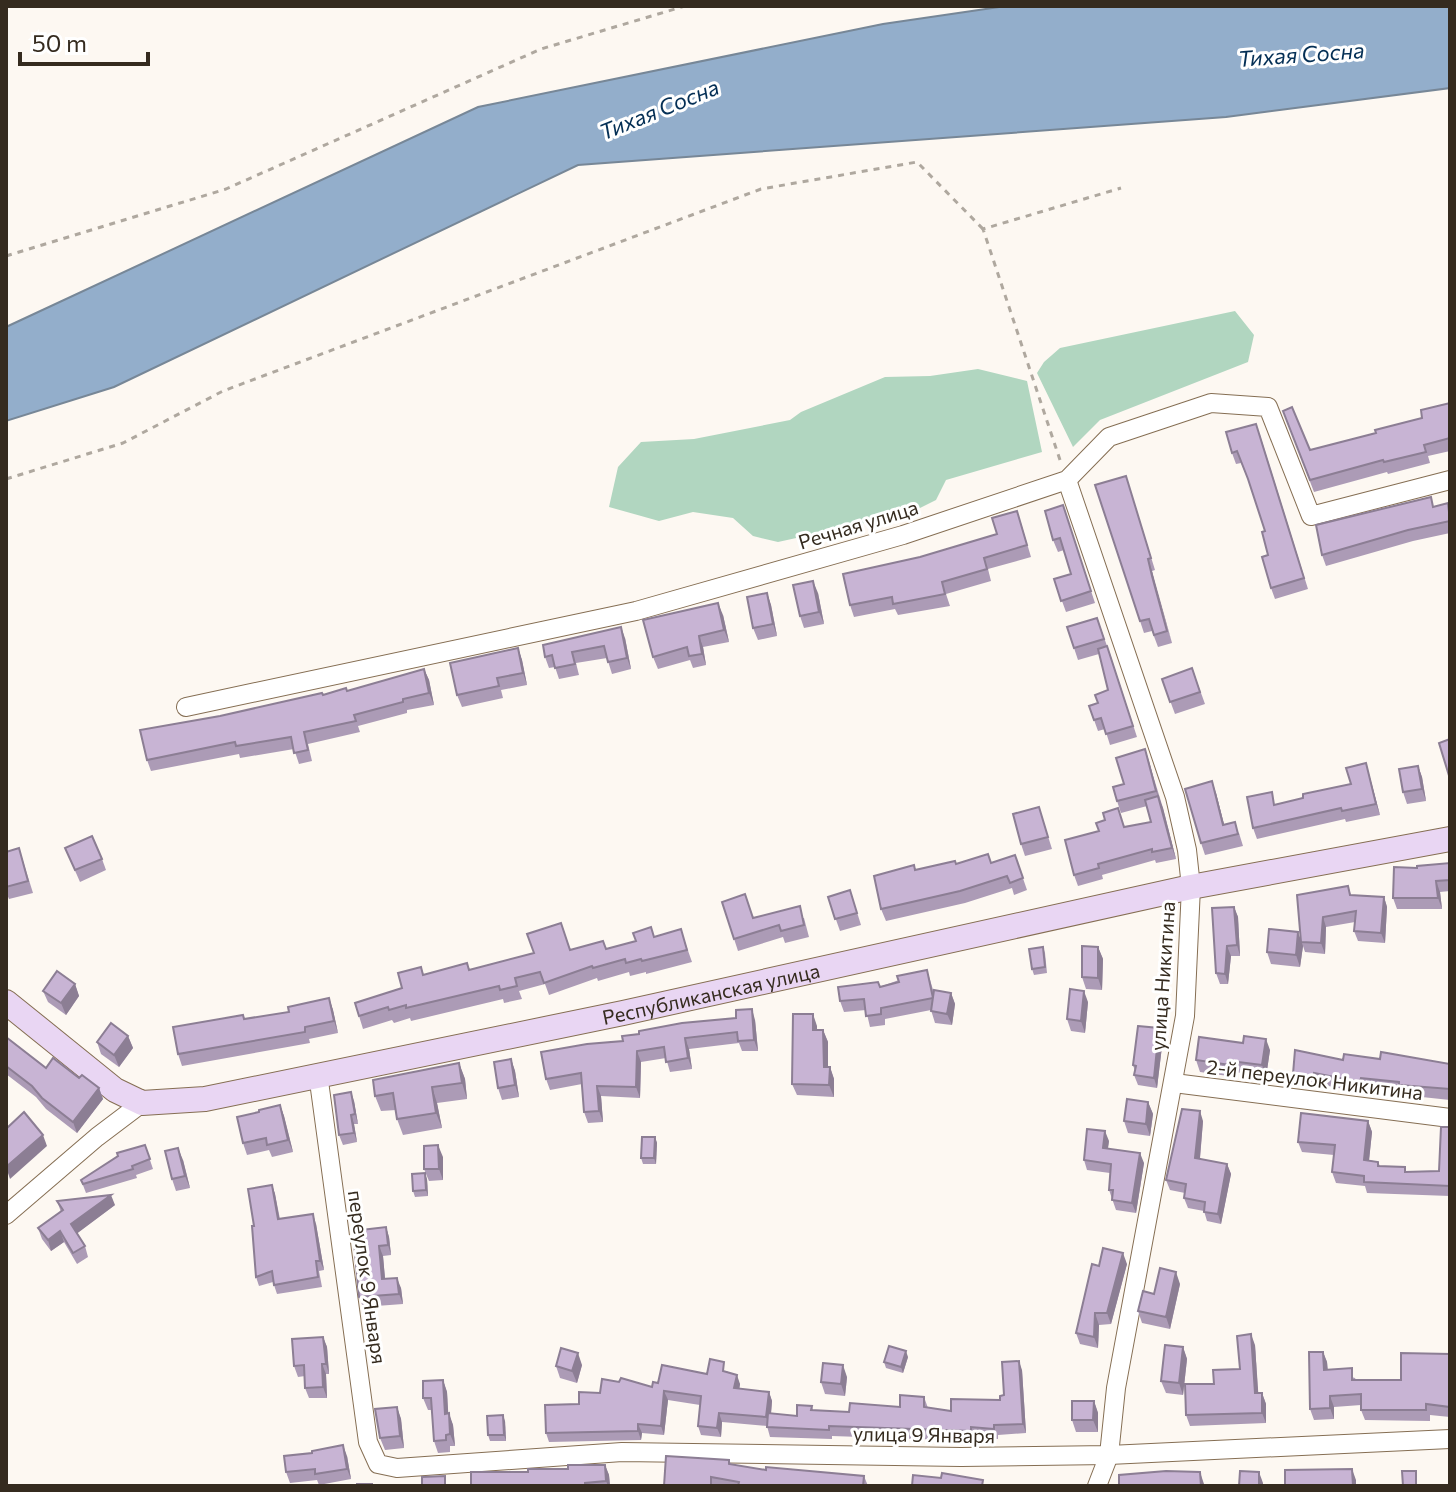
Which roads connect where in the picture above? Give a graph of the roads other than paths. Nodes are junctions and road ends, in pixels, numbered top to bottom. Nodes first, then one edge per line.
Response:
1 (1067, 480) junction
2 (1450, 480) edge
3 (186, 707) dead end
4 (1450, 839) edge
5 (1191, 887) junction
6 (6, 1002) edge
7 (318, 1074) junction
8 (1174, 1083) junction
9 (142, 1103) junction
10 (1450, 1118) edge
11 (6, 1215) edge
12 (1450, 1439) edge
13 (1109, 1455) junction
14 (397, 1468) joint
15 (1097, 1486) edge

1 - 2 street, Речная улица
1 - 3 street, Речная улица
1 - 5 street, улица Никитина
4 - 5 street, Республиканская улица
5 - 7 street, Республиканская улица
5 - 8 street, улица Никитина
6 - 9 street
7 - 9 street, Республиканская улица
7 - 14 street, переулок 9 Января
8 - 10 street, 2-й переулок Никитина
8 - 13 street, улица Никитина
9 - 11 street
12 - 13 street, улица 9 Января
13 - 14 street, улица 9 Января
13 - 15 street, улица Никитина

